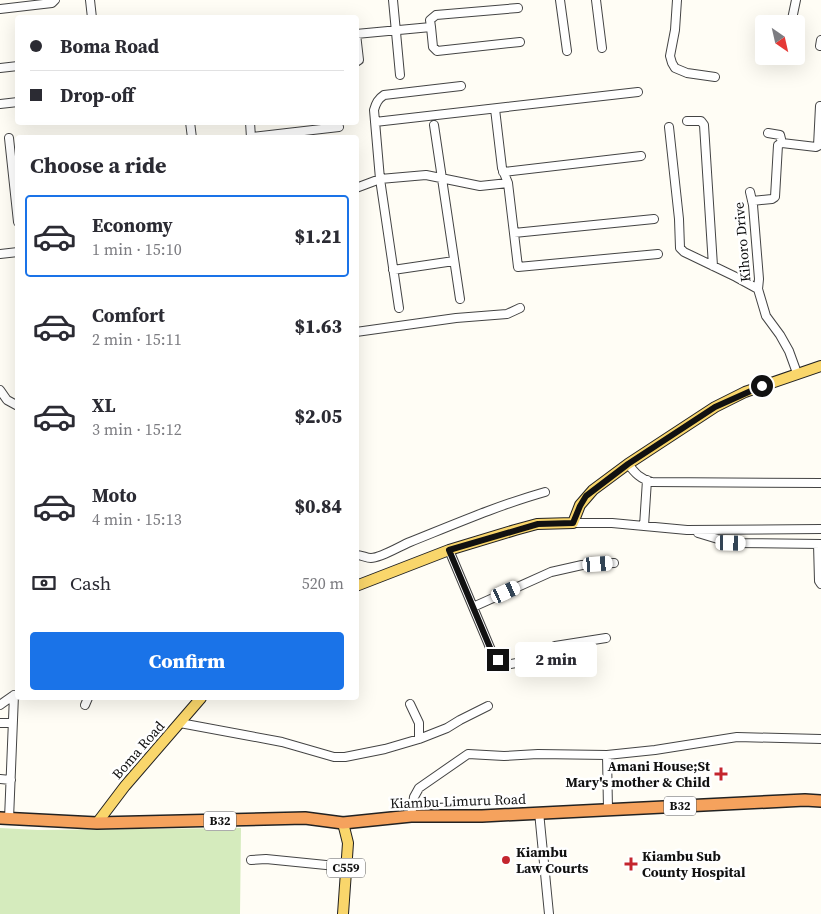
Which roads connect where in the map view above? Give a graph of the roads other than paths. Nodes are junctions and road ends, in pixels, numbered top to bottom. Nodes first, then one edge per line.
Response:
1 (55, 0) edge
2 (90, 0) edge
3 (393, 0) edge
4 (560, 0) edge
5 (596, 0) edge
6 (676, 0) edge
7 (796, 0) edge
8 (518, 8) dead end
9 (0, 9) edge
10 (92, 15) edge
11 (793, 15) edge
12 (430, 27) junction
13 (396, 32) junction
14 (359, 34) edge
15 (520, 42) dead end
16 (602, 48) dead end
17 (567, 51) dead end
18 (15, 66) edge
19 (0, 68) edge
20 (400, 75) dead end
21 (715, 77) dead end
22 (461, 86) dead end
23 (638, 92) dead end
24 (15, 102) edge
25 (0, 104) edge
26 (820, 106) dead end
27 (495, 109) junction
28 (687, 121) dead end
29 (375, 122) junction
30 (434, 125) dead end
31 (339, 127) dead end
32 (669, 127) dead end
33 (768, 133) dead end
34 (269, 135) edge
35 (9, 138) dead end
36 (782, 143) junction
37 (641, 156) dead end
38 (15, 163) edge
39 (504, 172) junction
40 (442, 178) junction
41 (380, 179) junction
42 (508, 183) junction
43 (359, 187) edge
44 (654, 219) dead end
45 (514, 233) junction
46 (15, 252) edge
47 (0, 254) edge
48 (658, 254) dead end
49 (454, 262) junction
50 (713, 266) junction
51 (393, 270) junction
52 (758, 289) junction
53 (460, 299) dead end
54 (399, 308) dead end
55 (520, 308) dead end
56 (359, 332) edge
57 (821, 366) edge
58 (797, 374) junction
59 (0, 390) edge
60 (15, 404) edge
61 (628, 464) junction
62 (648, 480) junction
63 (821, 483) edge
64 (545, 492) dead end
65 (573, 523) junction
66 (644, 526) junction
67 (801, 529) junction
68 (821, 529) edge
69 (686, 530) junction
70 (801, 543) junction
71 (820, 544) edge
72 (449, 550) junction
73 (359, 556) edge
74 (614, 563) dead end
75 (821, 584) edge
76 (359, 585) edge
77 (473, 607) junction
78 (606, 638) dead end
79 (15, 696) edge
80 (15, 700) edge
81 (197, 700) edge
82 (410, 704) dead end
83 (0, 705) edge
84 (488, 706) dead end
85 (0, 723) edge
86 (12, 723) junction
87 (180, 723) junction
88 (420, 739) junction
89 (821, 739) edge
90 (608, 755) junction
91 (0, 779) edge
92 (11, 780) junction
93 (821, 801) edge
94 (608, 810) junction
95 (539, 812) junction
96 (411, 816) junction
97 (5, 818) edge
98 (98, 823) junction
99 (343, 824) junction
100 (251, 860) dead end
101 (346, 867) junction
102 (344, 914) edge
103 (549, 914) edge

1 - 9 street
2 - 10 street
3 - 13 street
4 - 17 street
5 - 16 street
6 - 21 street
7 - 11 street
8 - 12 street
12 - 13 street
12 - 15 street
13 - 14 street
13 - 20 street
18 - 19 street
22 - 29 street
23 - 27 street
24 - 25 street
26 - 36 street
27 - 29 street
27 - 39 street
28 - 50 street
29 - 41 street
30 - 40 street
31 - 34 street
32 - 50 street
33 - 36 street
35 - 38 street
36 - 52 street, Kihoro Drive
37 - 39 street
39 - 42 street
40 - 41 street
40 - 42 street
40 - 49 street
41 - 43 street
41 - 51 street
42 - 45 street
44 - 45 street
45 - 48 street
46 - 47 street
49 - 51 street
49 - 53 street
50 - 52 street
51 - 54 street
52 - 58 street, Kihoro Drive
55 - 56 street
57 - 58 main road
58 - 61 main road
59 - 60 street
61 - 62 street
61 - 65 main road
62 - 63 street
62 - 66 street
64 - 73 street
65 - 66 street
65 - 72 main road
66 - 69 street
67 - 68 street
67 - 69 street
67 - 70 street
69 - 70 street
70 - 71 street
71 - 75 street
72 - 76 main road
72 - 77 street
74 - 77 street
77 - 78 street
79 - 83 street
80 - 86 street
81 - 87 main road, Boma Road
82 - 88 street
84 - 88 street
85 - 86 street
86 - 92 street
87 - 88 street
87 - 98 main road, Boma Road
89 - 90 street
90 - 94 street
90 - 96 street
91 - 92 street
92 - 97 street
93 - 94 highway, Kiambu-Limuru Road / B32
94 - 95 highway, Kiambu-Limuru Road / B32
95 - 96 highway, Kiambu-Limuru Road / B32
95 - 103 street
96 - 99 highway, Kiambu-Limuru Road / B32
97 - 98 highway, B32
98 - 99 highway, Kiambu-Limuru Road / B32
99 - 101 main road, C559
100 - 101 street
101 - 102 main road, C559

